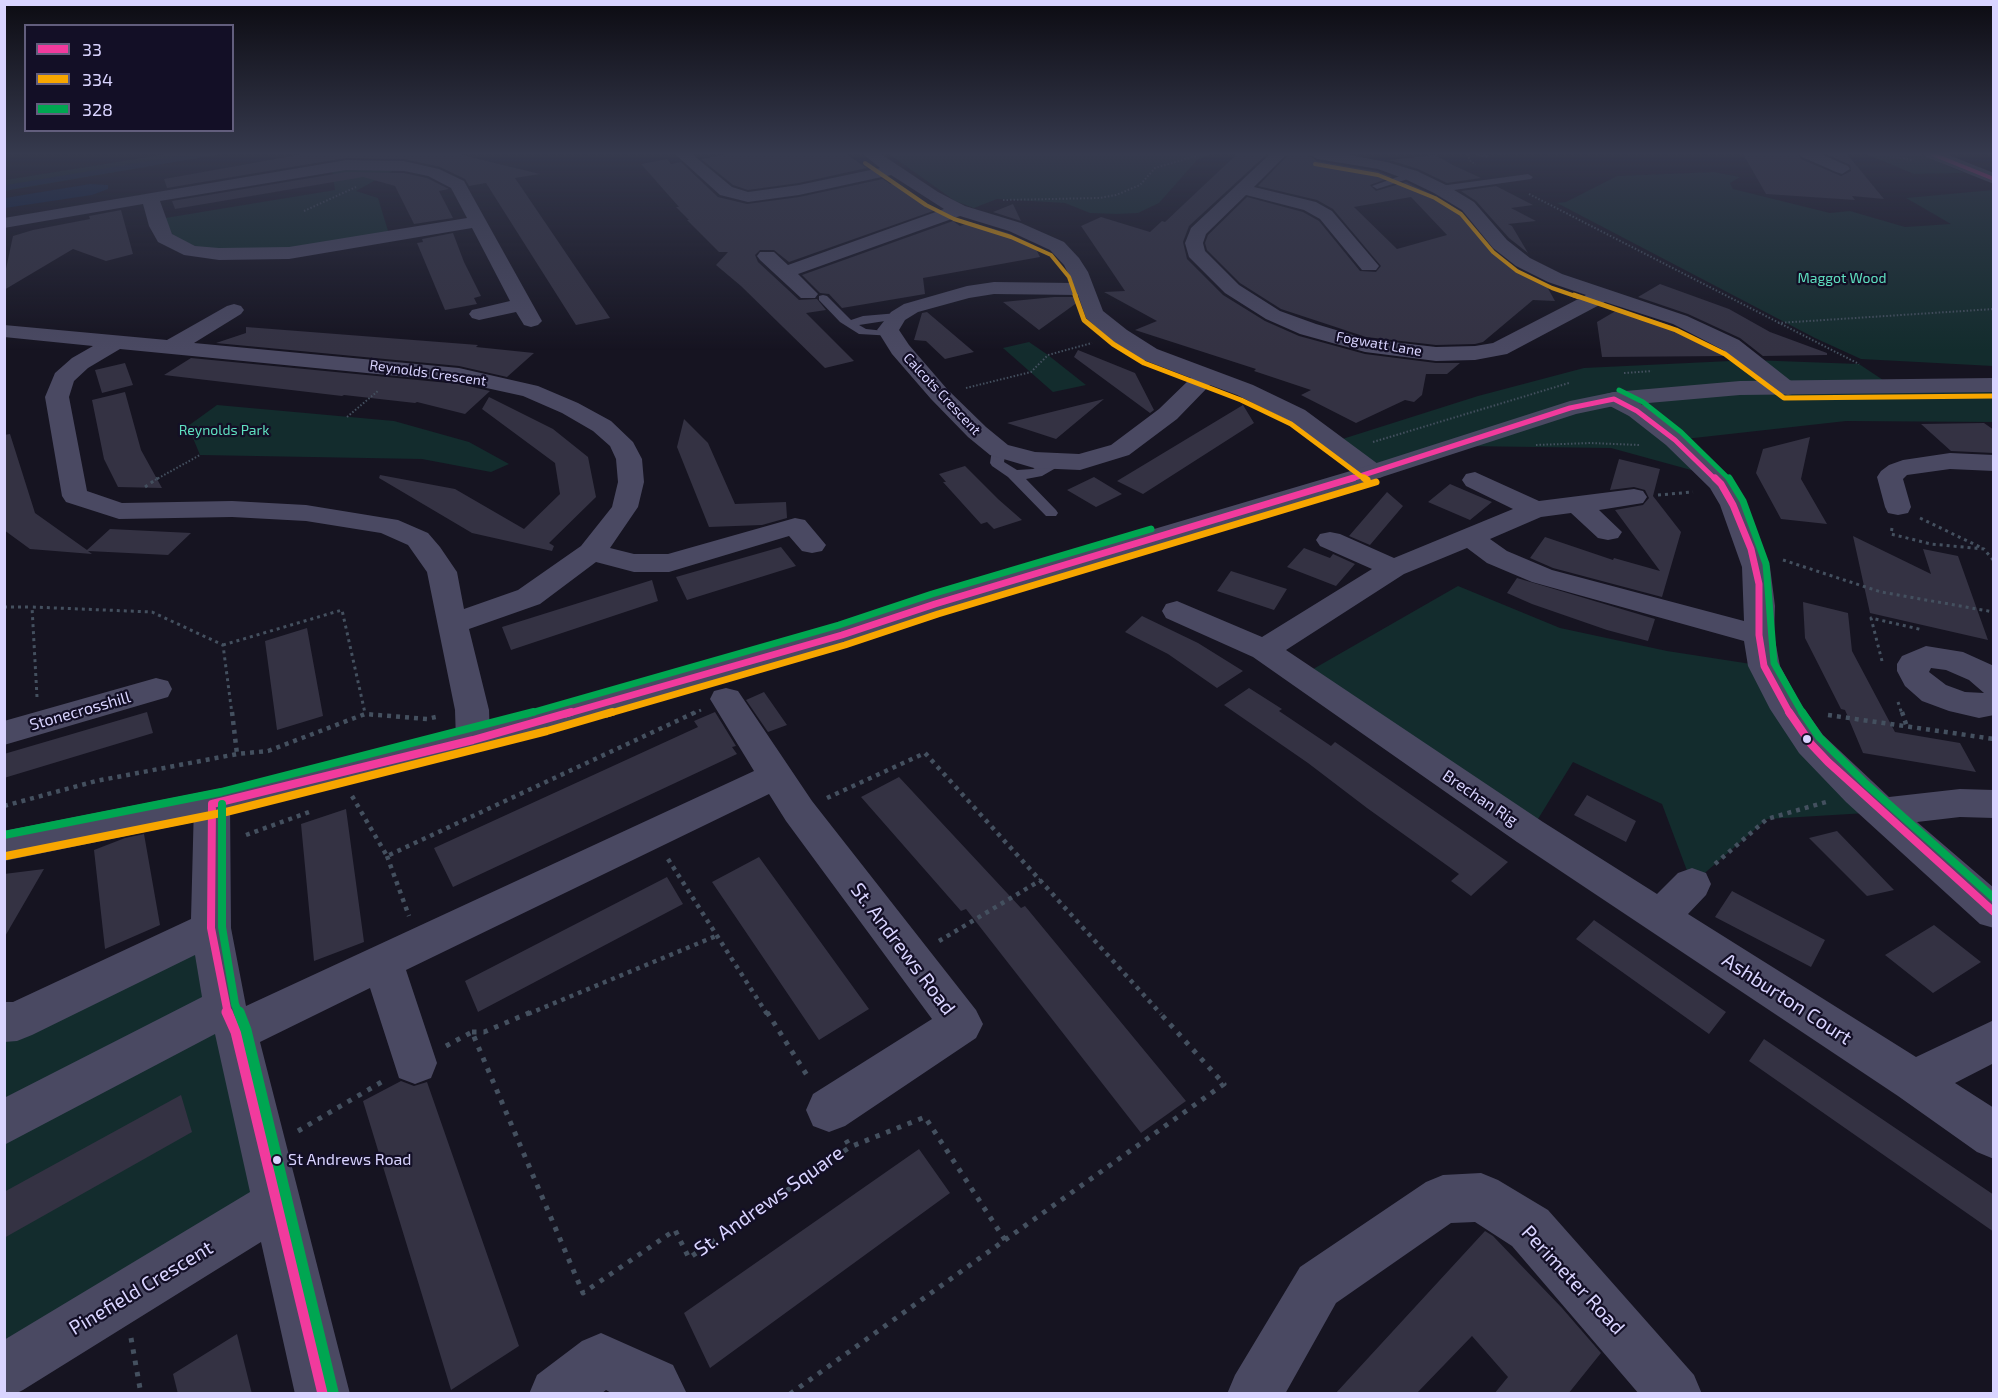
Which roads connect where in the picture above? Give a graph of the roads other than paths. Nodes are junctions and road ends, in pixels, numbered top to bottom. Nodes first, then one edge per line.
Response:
1 (26, 219) edge
2 (156, 219) edge
3 (943, 219) edge
4 (989, 219) edge
5 (1211, 219) edge
6 (1330, 219) edge
7 (1479, 219) edge
8 (478, 221) joint
9 (4, 223) edge
10 (767, 256) dead end
11 (1369, 266) dead end
12 (786, 272) junction
13 (1086, 289) junction
14 (1602, 295) junction
15 (815, 296) joint
16 (234, 310) dead end
17 (479, 314) dead end
18 (894, 325) junction
19 (853, 327) junction
20 (5, 331) edge
21 (118, 341) junction
22 (173, 346) junction
23 (1206, 376) junction
24 (1994, 386) edge
25 (1788, 388) junction
26 (1614, 399) junction
27 (999, 450) junction
28 (1056, 462) junction
29 (1994, 463) edge
30 (1373, 472) junction
31 (1012, 474) junction
32 (1475, 480) dead end
33 (1634, 497) road end
34 (1577, 506) junction
35 (1898, 507) road end
36 (1535, 510) junction
37 (1051, 513) dead end
38 (796, 526) dead end
39 (1608, 532) dead end
40 (1471, 538) junction
41 (1330, 540) dead end
42 (591, 552) junction
43 (1394, 568) junction
44 (1177, 611) dead end
45 (452, 624) junction
46 (1759, 635) junction
47 (1264, 650) junction
48 (156, 688) dead end
49 (726, 699) road end
50 (4, 733) edge
51 (473, 740) junction
52 (776, 776) junction
53 (1871, 802) junction
54 (212, 804) junction
55 (1994, 804) edge
56 (4, 846) edge
57 (1692, 884) road end
58 (1994, 912) edge
59 (1660, 917) junction
60 (211, 928) junction
61 (383, 964) junction
62 (231, 1020) junction
63 (4, 1022) edge
64 (1994, 1040) edge
65 (414, 1064) road end
66 (1914, 1082) junction
67 (829, 1110) road end
68 (4, 1123) edge
69 (1994, 1136) edge
70 (277, 1204) junction
71 (4, 1371) edge
72 (323, 1394) edge
73 (556, 1394) edge
74 (660, 1394) edge
75 (1254, 1394) edge
76 (1675, 1394) edge

1 - 9 street
2 - 8 street
3 - 12 street
4 - 13 street
5 - 14 street, Fogwatt Lane
6 - 11 street
7 - 14 street
8 - 17 street
10 - 12 street
12 - 15 street
13 - 18 street
13 - 23 street
14 - 25 street
15 - 19 lane
16 - 22 street
18 - 19 lane
18 - 19 lane
18 - 27 street, Calcots Crescent
20 - 21 street, Reynolds Crescent
21 - 22 street, Reynolds Crescent
21 - 45 street
22 - 42 street, Reynolds Crescent
23 - 28 street, Calcots Crescent
23 - 30 street
24 - 25 street
25 - 26 street
26 - 30 street
26 - 46 street
27 - 28 street, Calcots Crescent
27 - 31 lane, Calcots Crescent
28 - 31 lane, Calcots Crescent
29 - 35 street
30 - 51 street
31 - 37 lane, Calcots Crescent
32 - 36 street
33 - 34 street
34 - 36 street
34 - 39 street
36 - 40 street
38 - 42 street
40 - 43 street
40 - 46 street
41 - 43 street
42 - 45 street, Reynolds Crescent
43 - 47 street
44 - 47 street, Brechan Rig
45 - 51 street
46 - 53 street
47 - 59 street, Brechan Rig
48 - 50 street, Stonecrosshill
49 - 52 street, St. Andrews Road
51 - 54 street
52 - 61 street
52 - 67 street, St. Andrews Road
53 - 55 street
53 - 58 street
54 - 56 street
54 - 60 street
57 - 59 street
59 - 66 street, Ashburton Court
60 - 62 street
60 - 63 street
61 - 62 street
61 - 65 street
62 - 68 street
62 - 70 street
64 - 66 street
66 - 69 street, Ashburton Court
70 - 71 street, Pinefield Crescent
70 - 72 street
73 - 74 street
75 - 76 street, Perimeter Road

